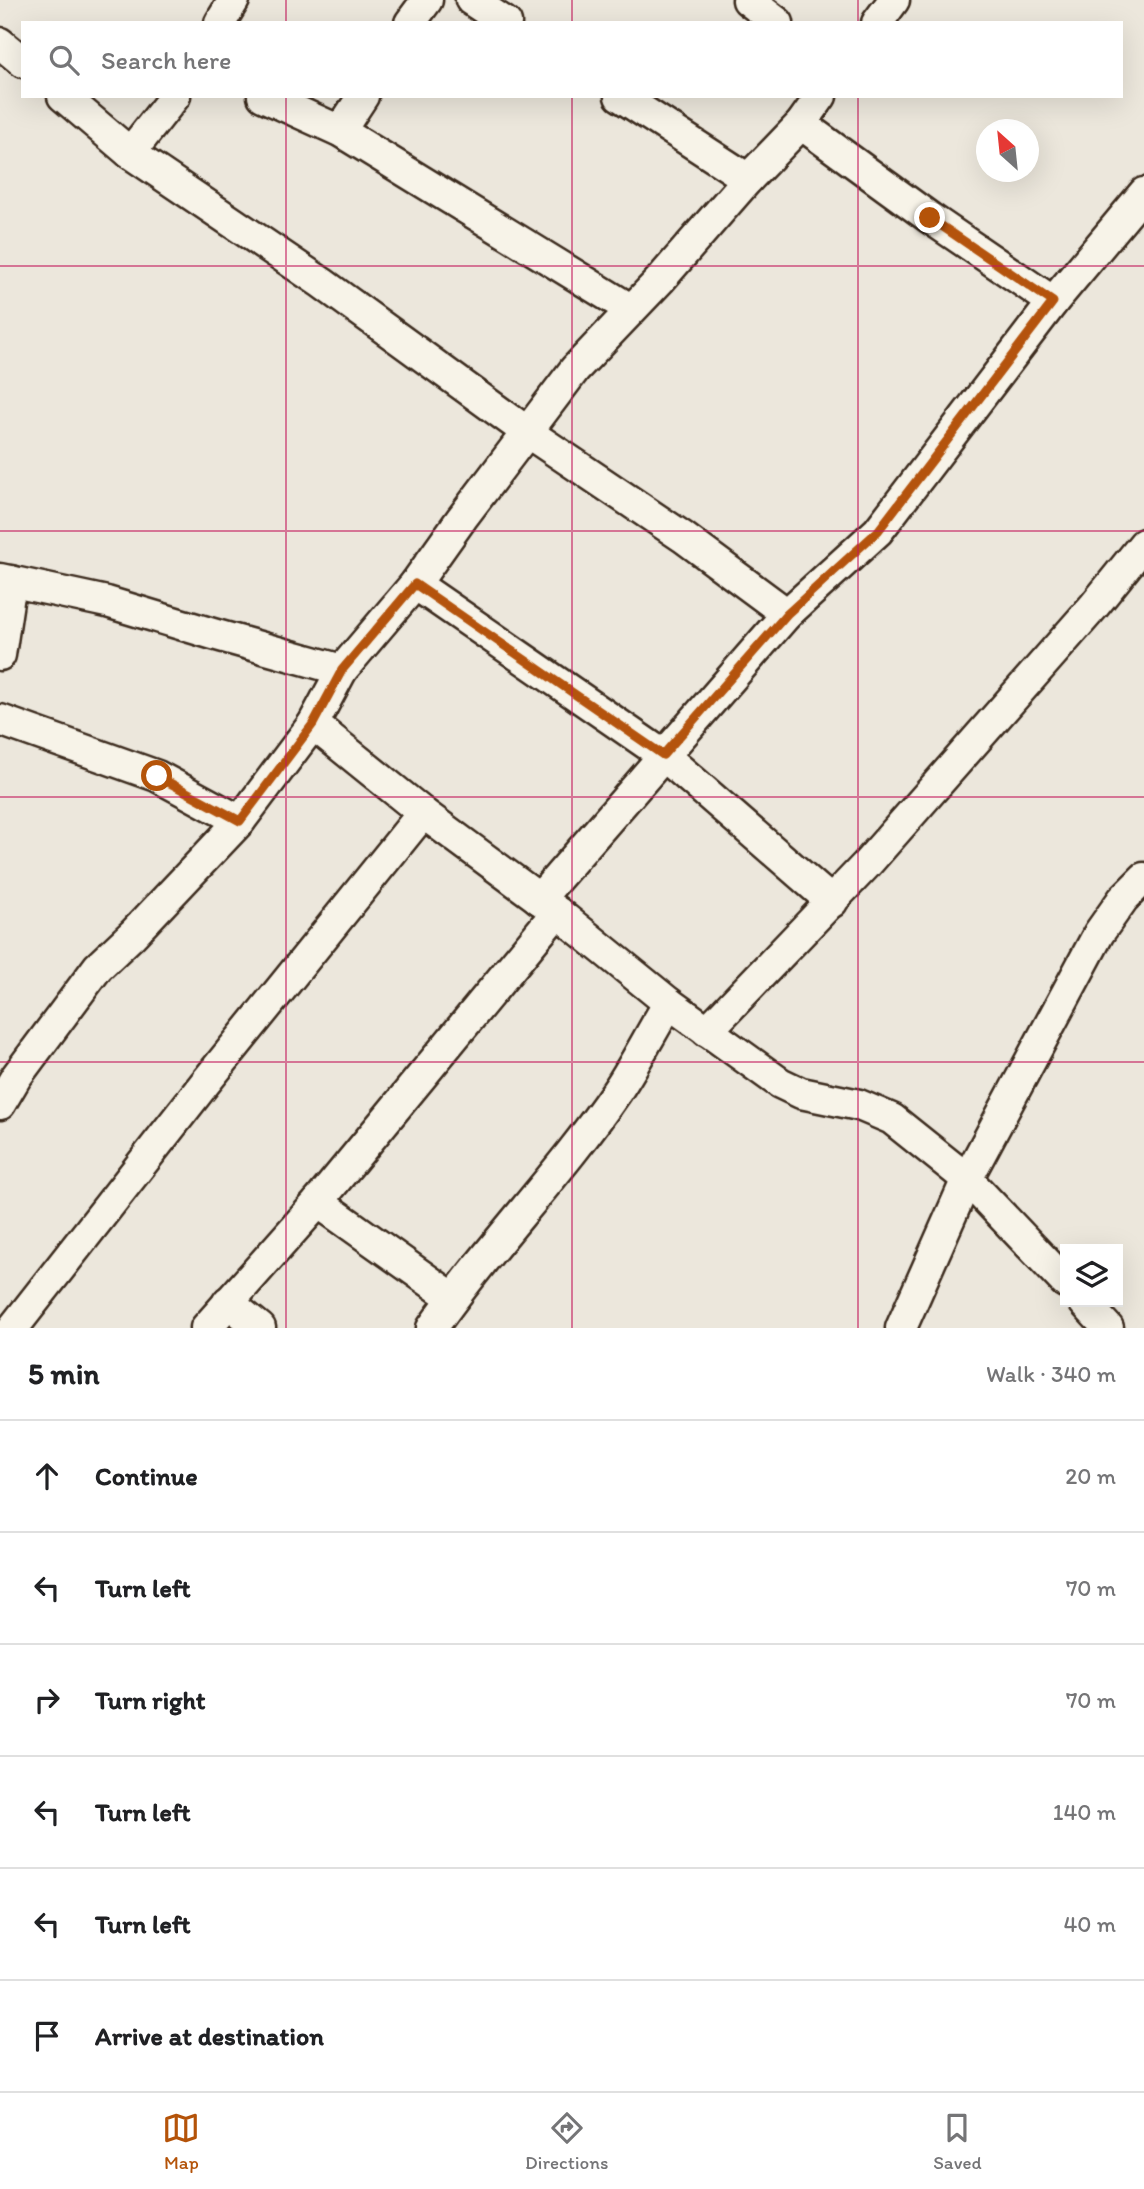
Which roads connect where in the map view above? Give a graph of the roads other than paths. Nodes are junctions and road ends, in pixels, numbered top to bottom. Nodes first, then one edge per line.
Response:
1 (234, 0) edge
2 (428, 0) edge
3 (471, 0) edge
4 (748, 0) edge
5 (894, 0) edge
6 (221, 21) edge
7 (412, 21) edge
8 (503, 21) edge
9 (775, 21) edge
10 (878, 21) edge
11 (0, 43) edge
12 (21, 60) edge
13 (65, 98) edge
14 (173, 98) edge
15 (267, 98) edge
16 (362, 98) edge
17 (623, 98) edge
18 (820, 98) edge
19 (801, 124) junction
20 (340, 131) junction
21 (130, 153) junction
22 (748, 179) junction
23 (1144, 193) edge
24 (1053, 302) junction
25 (630, 309) junction
26 (527, 432) junction
27 (1144, 544) edge
28 (5, 580) edge
29 (415, 584) junction
30 (787, 614) junction
31 (0, 656) edge
32 (342, 670) junction
33 (0, 720) edge
34 (313, 724) junction
35 (663, 755) junction
36 (423, 813) junction
37 (240, 821) junction
38 (1144, 878) edge
39 (832, 902) junction
40 (548, 905) junction
41 (669, 1003) junction
42 (707, 1031) junction
43 (0, 1104) edge
44 (967, 1179) junction
45 (318, 1202) junction
46 (1060, 1277) edge
47 (453, 1298) junction
48 (228, 1302) junction
49 (1089, 1307) edge
50 (13, 1328) edge
51 (206, 1328) edge
52 (260, 1328) edge
53 (432, 1328) edge
54 (901, 1328) edge
55 (1108, 1328) edge

1 - 6 street
2 - 7 street
3 - 8 street
4 - 9 street
5 - 10 street
11 - 12 street
13 - 21 street
14 - 21 street
15 - 20 street
16 - 20 street
17 - 22 street
18 - 19 street
19 - 22 street
19 - 24 street
20 - 25 street
21 - 26 street
22 - 25 street
23 - 24 street
24 - 30 street
25 - 26 street
26 - 29 street
26 - 30 street
27 - 39 street
28 - 31 street
28 - 32 street
29 - 32 street
29 - 35 street
30 - 35 street
32 - 34 street
33 - 37 street
34 - 36 street
34 - 37 street
35 - 39 street
35 - 40 street
36 - 40 street
36 - 50 street
37 - 43 street
38 - 44 street
39 - 42 street
40 - 41 street
40 - 45 street
41 - 42 street
41 - 47 street
42 - 44 street
44 - 46 street
44 - 54 street
45 - 47 street
45 - 48 street
47 - 53 street
48 - 51 street
48 - 52 street
49 - 55 street

